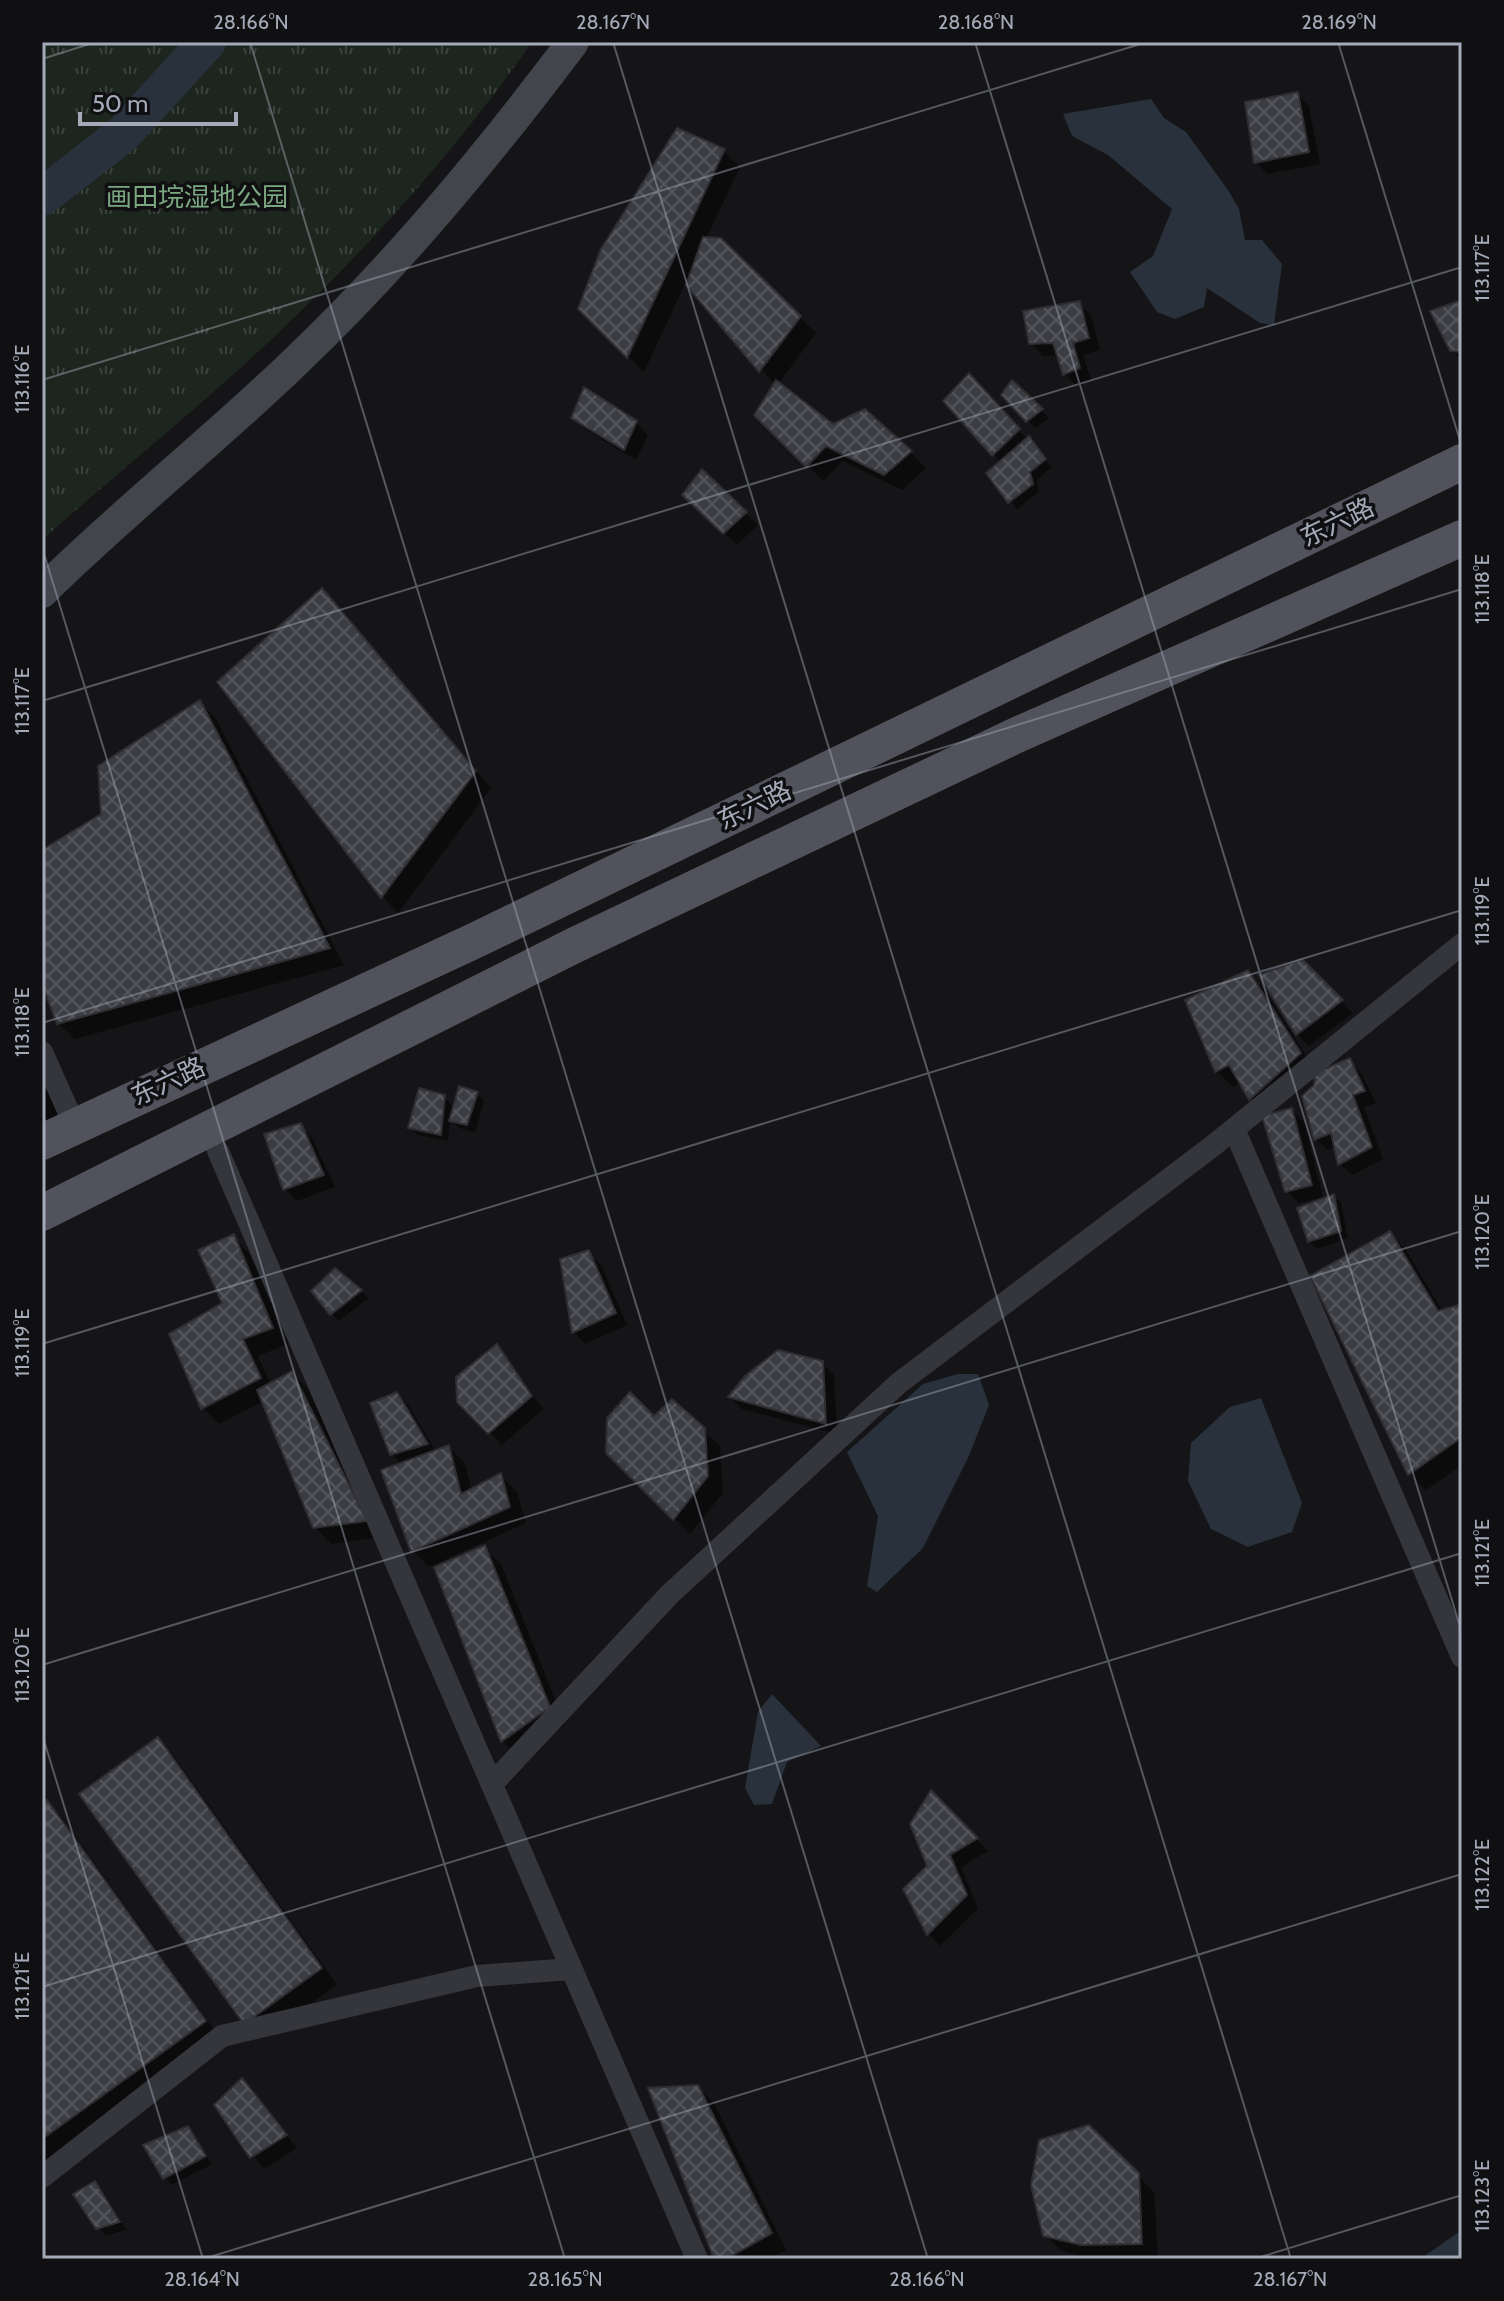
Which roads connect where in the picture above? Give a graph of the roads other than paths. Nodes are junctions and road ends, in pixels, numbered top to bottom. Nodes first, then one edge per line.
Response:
1 (551, 42) edge
2 (573, 42) edge
3 (1462, 462) edge
4 (1462, 538) edge
5 (42, 567) edge
6 (42, 592) edge
7 (1462, 944) edge
8 (42, 1052) edge
9 (74, 1124) junction
10 (1234, 1129) junction
11 (42, 1142) edge
12 (218, 1151) dead end
13 (42, 1213) edge
14 (1462, 1657) edge
15 (492, 1784) junction
16 (571, 1969) junction
17 (42, 2177) edge
18 (697, 2259) edge

1 - 5 main road
2 - 6 main road
3 - 9 main road, 东六路
4 - 13 main road, 东六路
7 - 10 street
8 - 9 street
9 - 11 main road, 东六路
10 - 14 street
10 - 15 street
12 - 15 street
15 - 16 street
16 - 17 street
16 - 18 street

